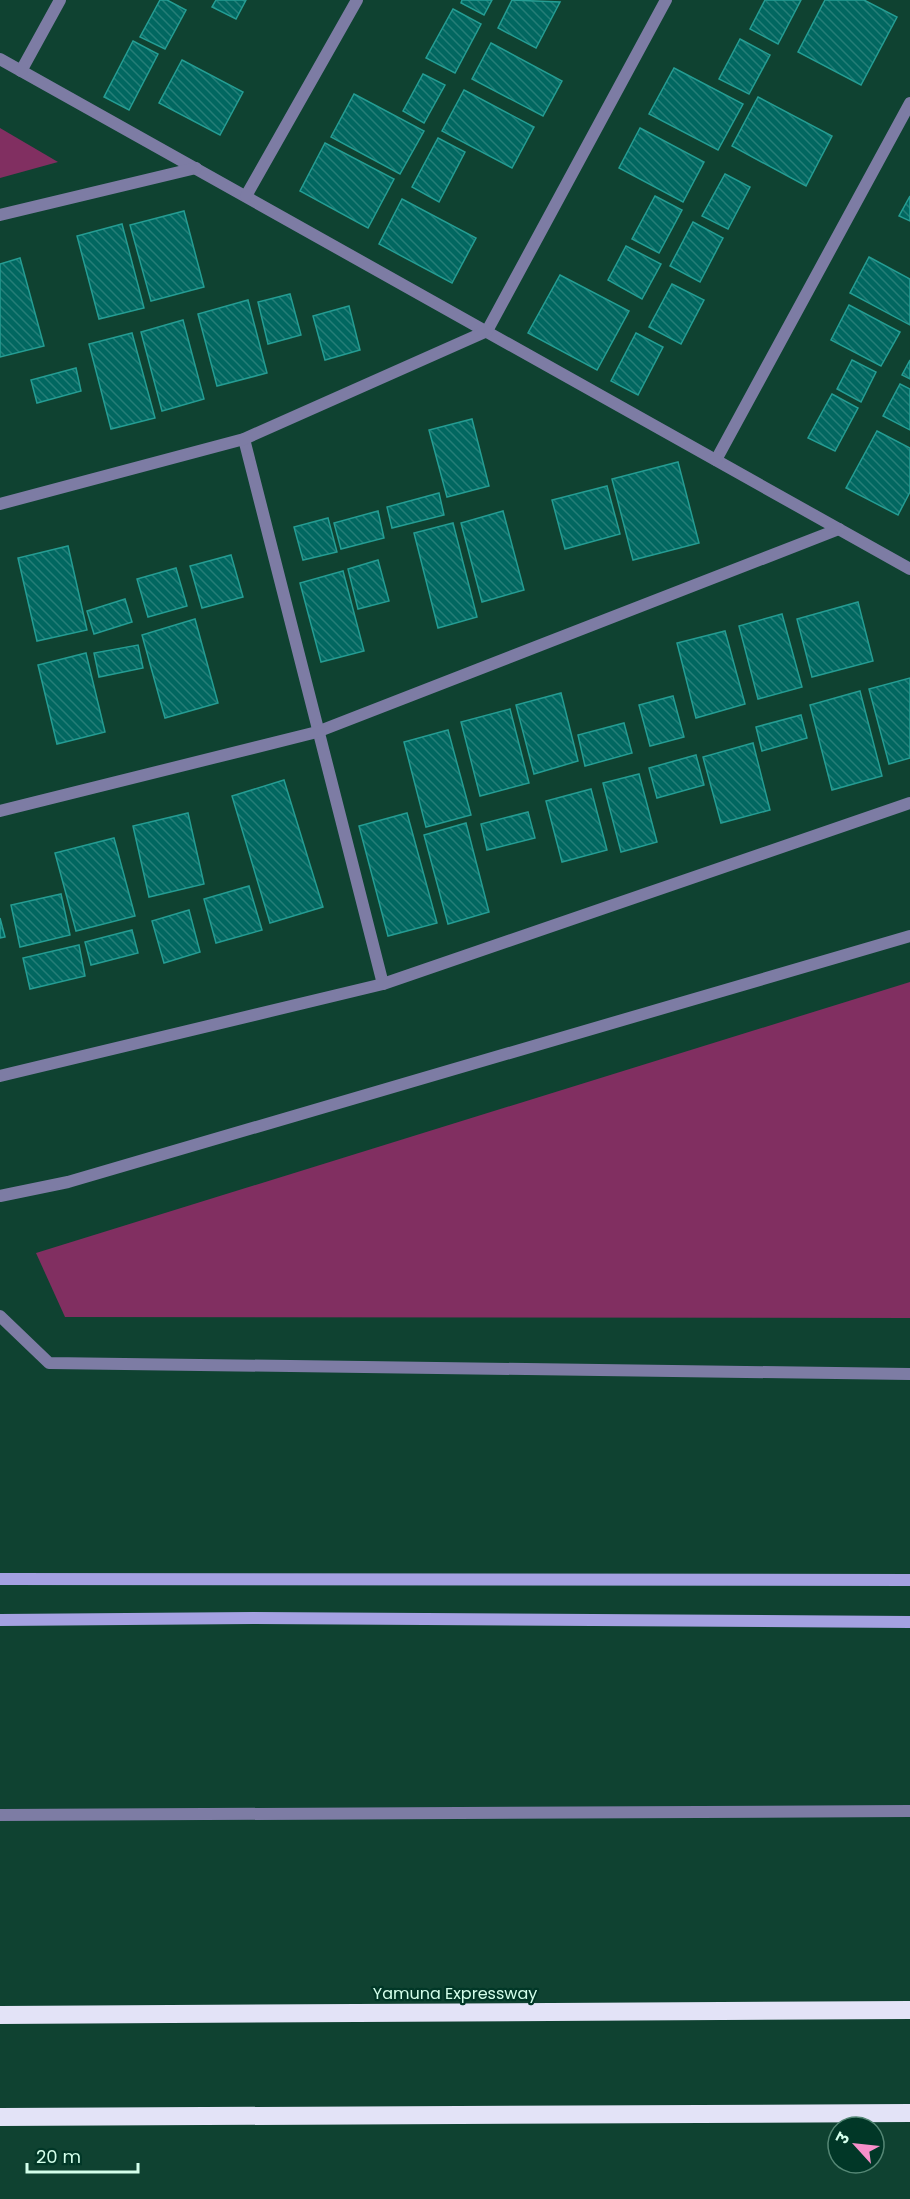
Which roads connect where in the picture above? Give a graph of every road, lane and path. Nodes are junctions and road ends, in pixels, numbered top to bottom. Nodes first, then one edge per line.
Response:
1 (60, 0) edge
2 (357, 0) edge
3 (666, 0) edge
4 (0, 59) edge
5 (21, 71) junction
6 (910, 103) edge
7 (196, 168) junction
8 (246, 196) junction
9 (0, 215) edge
10 (487, 331) junction
11 (244, 439) junction
12 (716, 460) junction
13 (0, 504) edge
14 (839, 529) junction
15 (910, 568) edge
16 (317, 732) junction
17 (910, 803) edge
18 (0, 811) edge
19 (910, 936) edge
20 (383, 984) junction
21 (0, 1077) edge
22 (0, 1196) edge
23 (0, 1316) edge
24 (910, 1374) edge
25 (0, 1579) edge
26 (910, 1580) edge
27 (0, 1620) edge
28 (910, 1622) edge
29 (910, 1811) edge
30 (0, 1815) edge
31 (910, 2010) edge
32 (0, 2015) edge
33 (910, 2113) edge
34 (0, 2117) edge

1 - 5 street
2 - 8 street
3 - 10 street
4 - 5 street
5 - 7 street
6 - 12 street
7 - 8 street
7 - 9 street
8 - 10 street
10 - 11 street
10 - 12 street
11 - 13 street
11 - 16 street
12 - 14 street
14 - 15 street
14 - 16 street
16 - 18 street
16 - 20 street
17 - 20 street
19 - 22 street
20 - 21 street
23 - 24 street
25 - 26 main road
27 - 28 main road
29 - 30 street
31 - 32 highway, Yamuna Expressway
33 - 34 highway

